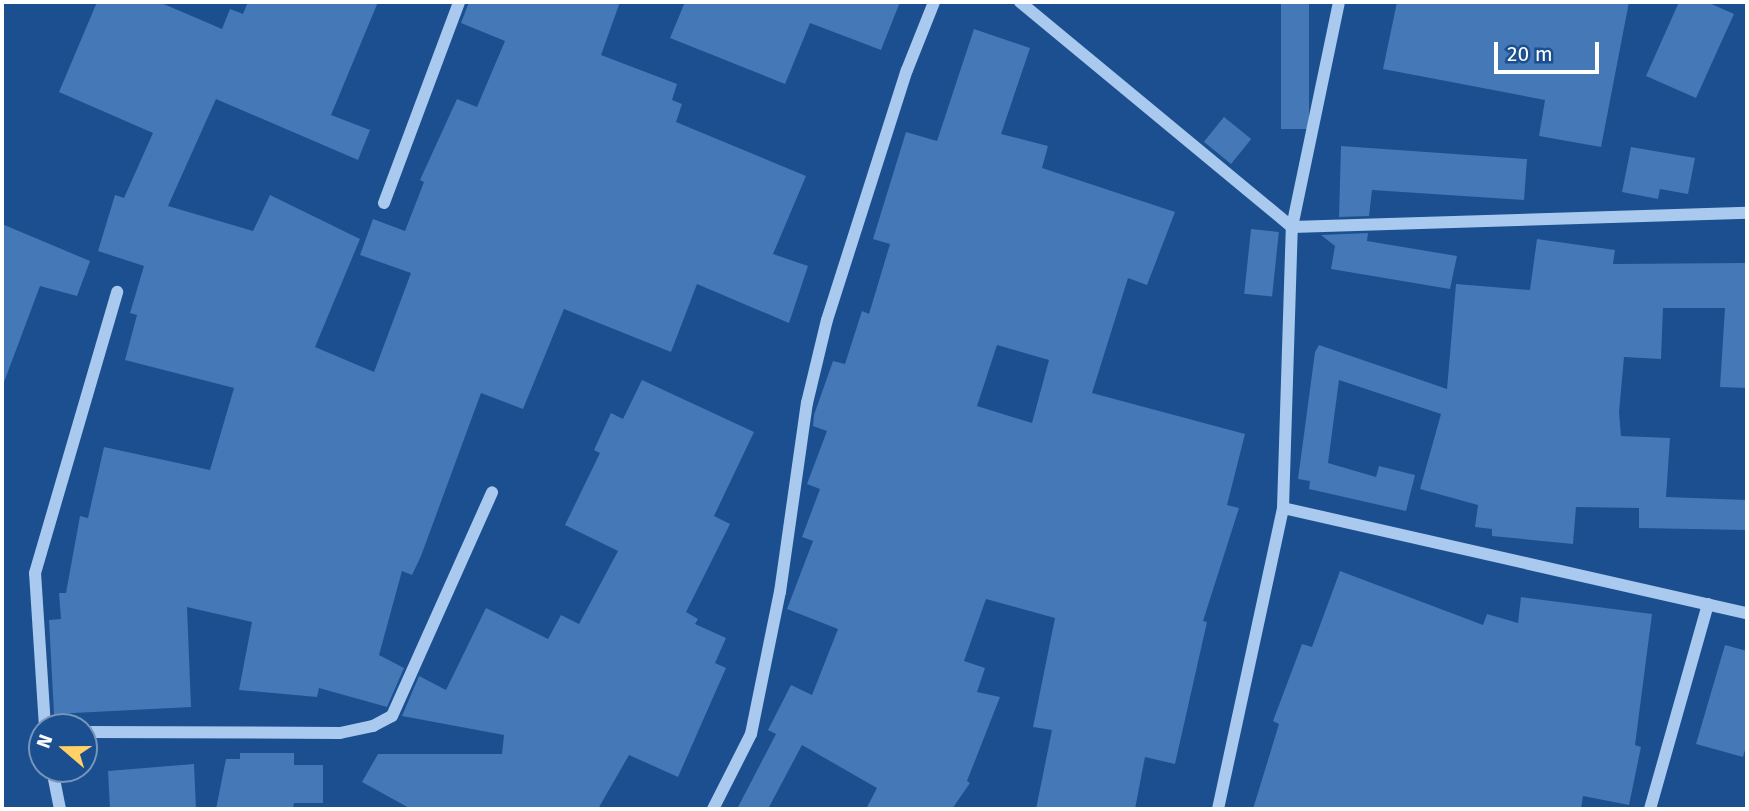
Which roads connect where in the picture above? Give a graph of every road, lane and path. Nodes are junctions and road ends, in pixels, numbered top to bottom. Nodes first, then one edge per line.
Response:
1 (459, 2) edge
2 (934, 2) edge
3 (1020, 2) edge
4 (1339, 2) edge
5 (384, 203) dead end
6 (1747, 213) edge
7 (1292, 226) junction
8 (117, 292) dead end
9 (492, 492) dead end
10 (1283, 508) junction
11 (1708, 604) junction
12 (1747, 613) edge
13 (44, 713) edge
14 (98, 732) edge
15 (55, 783) edge
16 (60, 809) edge
17 (713, 809) edge
18 (1218, 809) edge
19 (1650, 809) edge

1 - 5 street
2 - 17 street
3 - 7 street
4 - 7 street
6 - 7 street
7 - 10 street
8 - 13 street
9 - 14 street
10 - 11 street
10 - 18 street
11 - 12 street
11 - 19 street
15 - 16 street

